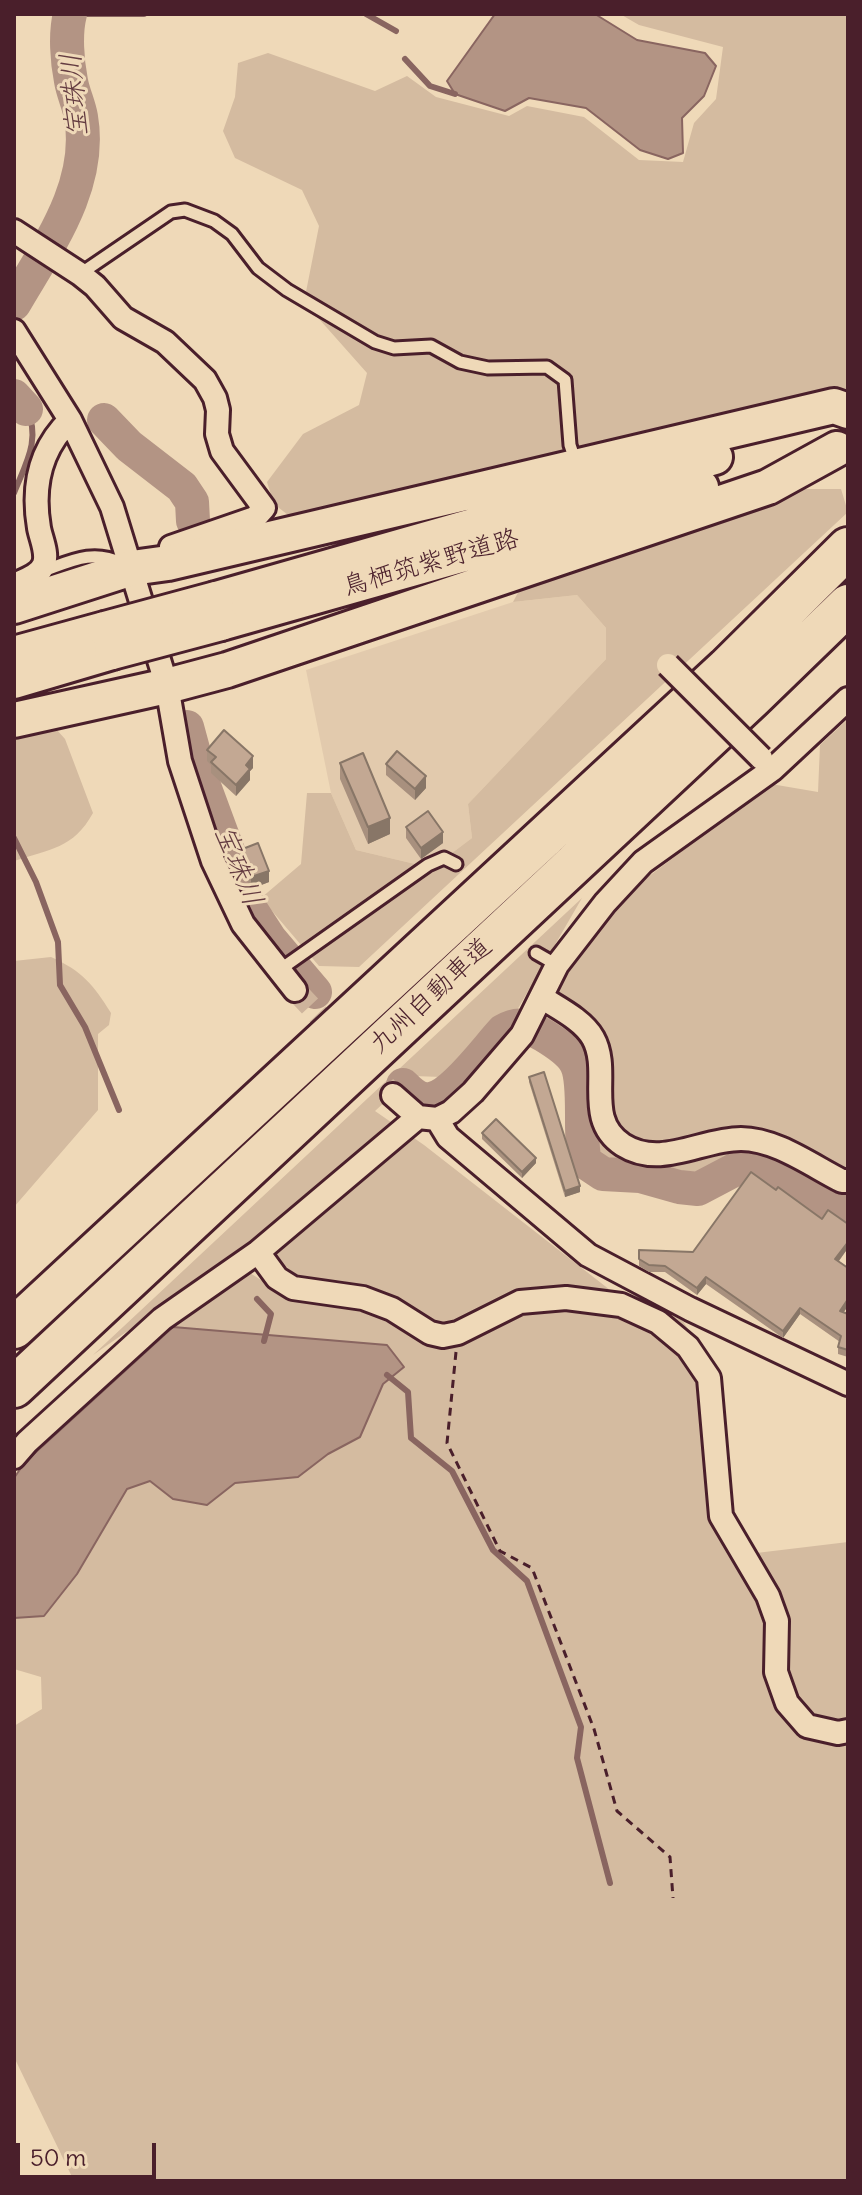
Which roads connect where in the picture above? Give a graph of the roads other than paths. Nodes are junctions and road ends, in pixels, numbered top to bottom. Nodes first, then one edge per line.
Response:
1 (14, 231) edge
2 (80, 274) junction
3 (14, 331) edge
4 (848, 411) edge
5 (70, 420) junction
6 (844, 439) edge
7 (577, 466) junction
8 (848, 548) edge
9 (132, 568) junction
10 (39, 573) junction
11 (14, 585) edge
12 (848, 605) edge
13 (14, 606) edge
14 (109, 640) junction
15 (14, 654) edge
16 (668, 665) dead end
17 (14, 681) edge
18 (167, 686) junction
19 (848, 699) edge
20 (14, 720) edge
21 (767, 764) junction
22 (456, 864) dead end
23 (536, 953) dead end
24 (557, 965) junction
25 (280, 969) junction
26 (295, 990) tunnel mouth
27 (532, 1016) junction
28 (393, 1095) tunnel mouth
29 (428, 1118) junction
30 (848, 1181) edge
31 (258, 1252) junction
32 (14, 1328) edge
33 (848, 1384) edge
34 (14, 1387) edge
35 (14, 1457) edge
36 (848, 1731) edge

1 - 2 street
2 - 7 lane
2 - 9 street
3 - 5 street
4 - 7 main road
5 - 9 street
5 - 10 street
6 - 14 main road, 鳥栖筑紫野道路, bridge
6 - 18 main road
7 - 9 main road
8 - 32 highway, 九州自動車道
9 - 10 lane
9 - 13 main road
9 - 18 street
10 - 11 street
12 - 34 highway, 九州自動車道
14 - 15 main road, 鳥栖筑紫野道路
14 - 17 main road, 鳥栖筑紫野道路
16 - 21 street, bridge
18 - 20 main road
18 - 25 street
19 - 21 street
21 - 24 street
22 - 25 lane
23 - 24 lane
24 - 27 street
25 - 26 street
27 - 29 street
27 - 30 street
28 - 29 street
29 - 31 street
29 - 33 street
31 - 35 street
31 - 36 street

